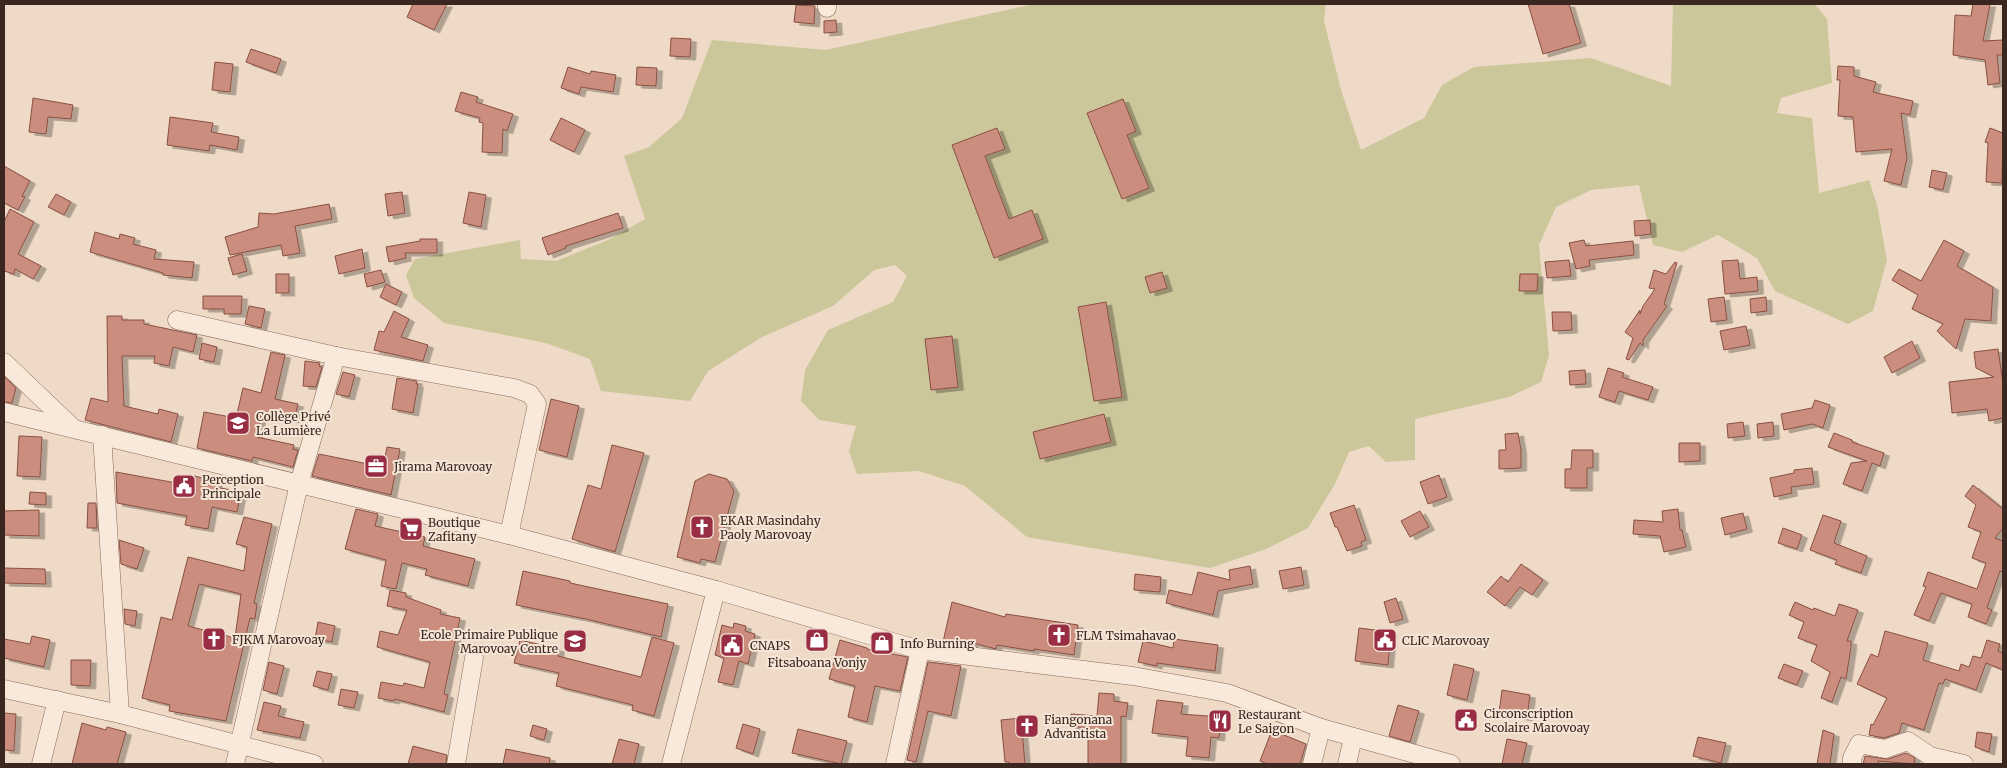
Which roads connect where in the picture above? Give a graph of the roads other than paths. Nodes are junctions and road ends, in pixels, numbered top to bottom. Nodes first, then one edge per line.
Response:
1 (177, 320) dead end
2 (336, 356) junction
3 (4, 362) edge
4 (4, 412) edge
5 (73, 428) junction
6 (102, 435) junction
7 (298, 484) junction
8 (509, 535) junction
9 (716, 590) junction
10 (920, 650) junction
11 (474, 658) dead end
12 (4, 689) edge
13 (56, 700) junction
14 (120, 714) junction
15 (1321, 728) junction
16 (1354, 738) junction
17 (239, 746) junction
18 (41, 764) edge
19 (235, 764) edge
20 (314, 764) edge
21 (456, 764) edge
22 (671, 764) edge
23 (895, 764) edge
24 (1312, 764) edge
25 (1347, 764) edge
26 (1451, 764) edge
27 (1852, 764) edge
28 (1964, 764) edge

1 - 2 street
2 - 7 street
2 - 8 street
3 - 5 street
4 - 5 street
5 - 6 street
6 - 7 street
6 - 14 street
7 - 8 street
7 - 17 street
8 - 9 street
9 - 10 street
9 - 22 street
10 - 15 street
10 - 23 street
11 - 21 street
12 - 13 street
13 - 14 street
13 - 18 street
14 - 17 street
15 - 16 street
15 - 24 street
16 - 25 street
16 - 26 street
17 - 19 street
17 - 20 street
27 - 28 street

